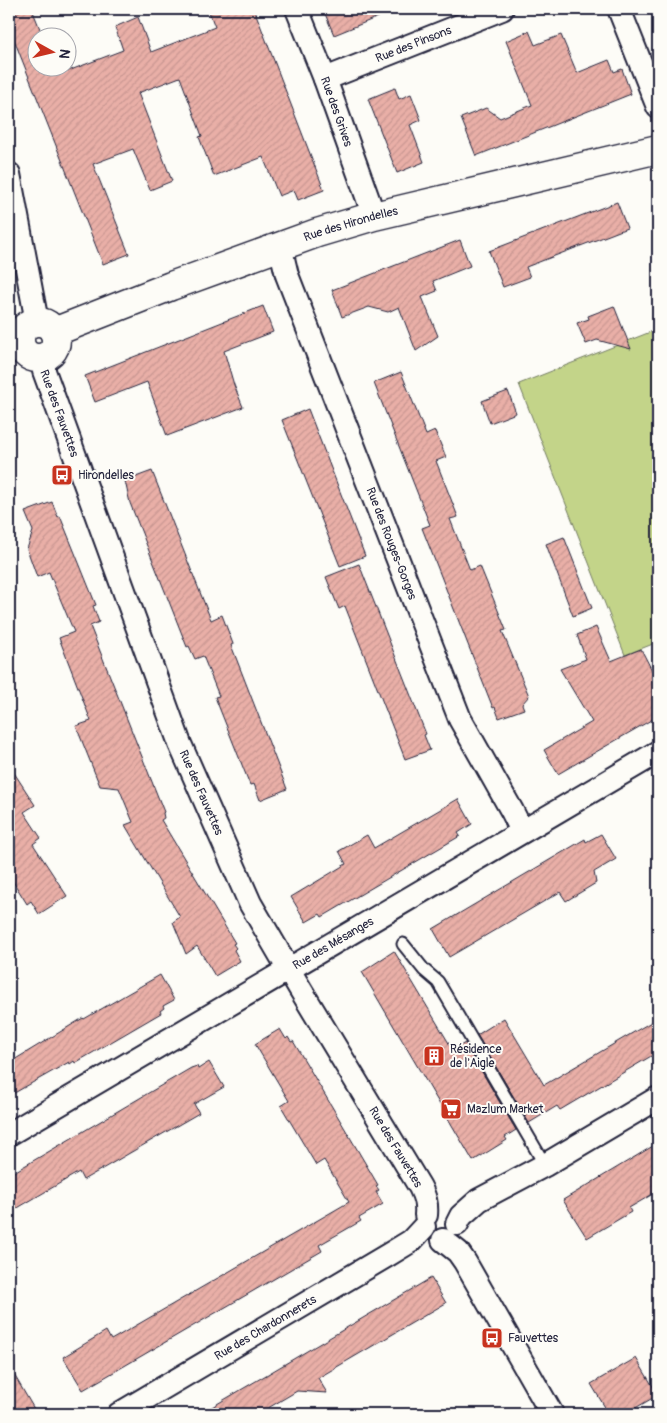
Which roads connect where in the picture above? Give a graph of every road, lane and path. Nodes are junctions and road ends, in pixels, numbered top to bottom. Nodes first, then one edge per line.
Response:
1 (297, 9) edge
2 (502, 9) edge
3 (619, 9) edge
4 (326, 79) junction
5 (658, 107) edge
6 (658, 149) edge
7 (9, 174) edge
8 (374, 216) junction
9 (280, 246) junction
10 (46, 327) junction
11 (25, 352) edge
12 (658, 752) edge
13 (522, 831) junction
14 (403, 944) dead end
15 (288, 969) junction
16 (658, 1098) edge
17 (9, 1134) edge
18 (546, 1165) junction
19 (441, 1224) junction
20 (119, 1414) edge
21 (552, 1414) edge

1 - 4 street, Rue des Grives
2 - 4 street, Rue des Pinsons
3 - 5 street
4 - 8 street, Rue des Grives
6 - 8 street, Rue des Hirondelles
7 - 10 street
8 - 9 street, Rue des Hirondelles
9 - 10 street, Rue des Hirondelles
9 - 13 street, Rue des Rouges-Gorges
10 - 11 street, Rue des Hirondelles
11 - 15 street, Rue des Fauvettes
12 - 13 street, Rue des Mésanges
13 - 15 street, Rue des Mésanges
14 - 18 lane
15 - 17 street, Rue des Mésanges
15 - 19 street, Rue des Fauvettes
16 - 18 street, Rue des Chardonnerets
18 - 19 street, Rue des Chardonnerets
19 - 20 street, Rue des Chardonnerets
19 - 21 street, Rue des Fauvettes

